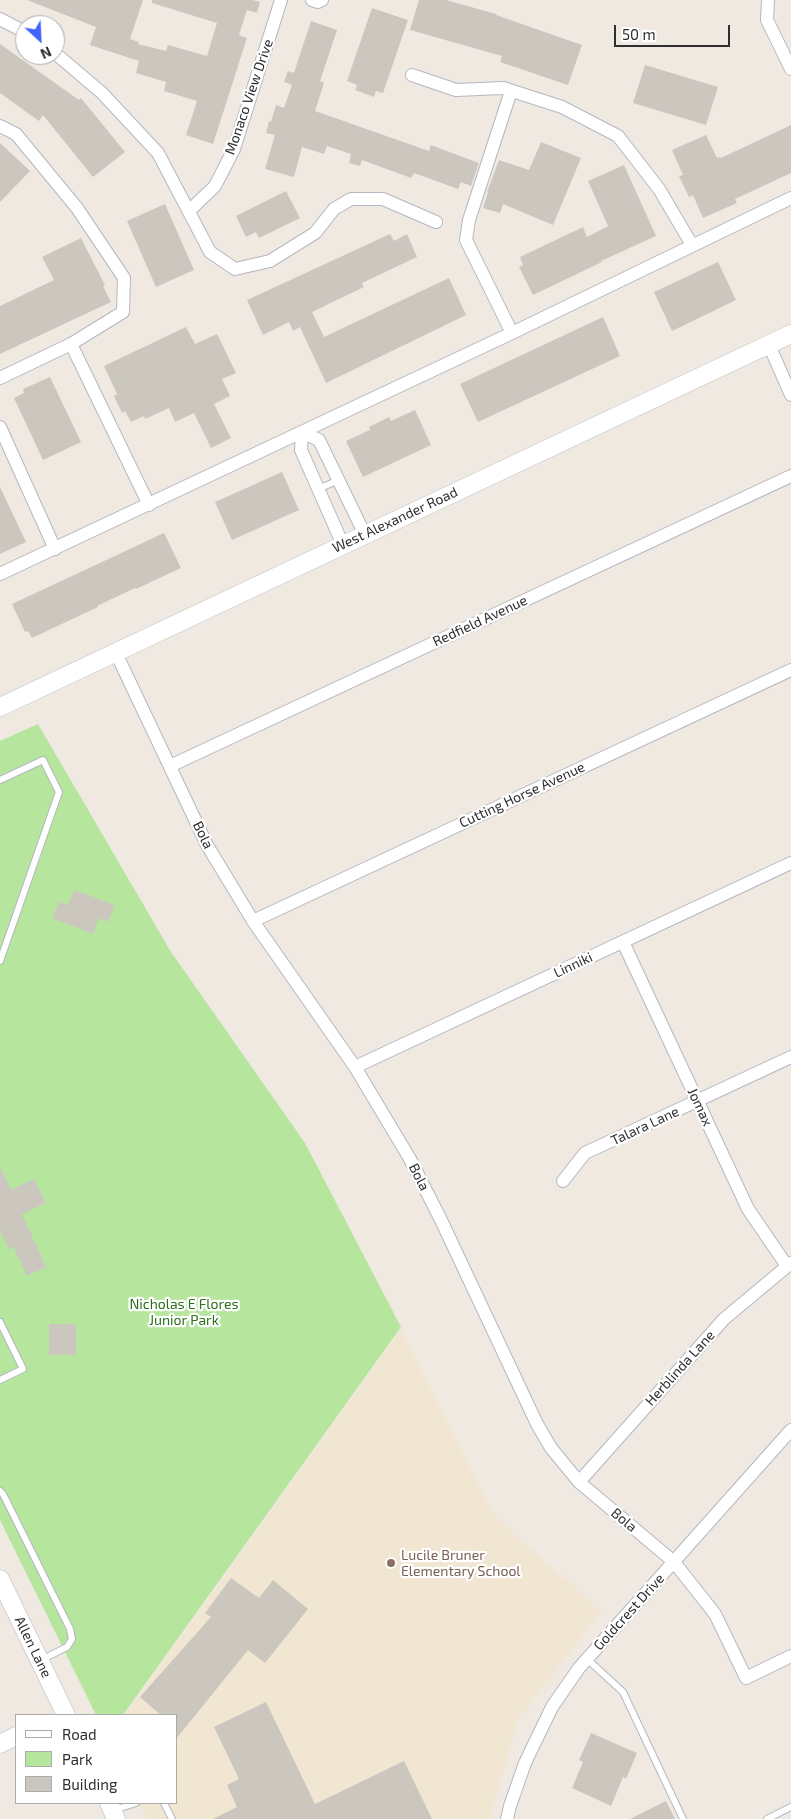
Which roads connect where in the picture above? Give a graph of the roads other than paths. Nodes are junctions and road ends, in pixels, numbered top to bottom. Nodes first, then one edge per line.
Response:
1 (281, 0) edge
2 (312, 0) edge
3 (322, 0) edge
4 (768, 0) edge
5 (0, 19) edge
6 (15, 27) edge
7 (65, 62) edge
8 (791, 69) edge
9 (412, 75) dead end
10 (511, 91) junction
11 (0, 126) edge
12 (791, 198) edge
13 (188, 211) junction
14 (436, 222) dead end
15 (692, 245) junction
16 (512, 333) junction
17 (791, 334) edge
18 (71, 344) junction
19 (769, 345) junction
20 (0, 378) edge
21 (791, 395) edge
22 (0, 428) edge
23 (302, 432) junction
24 (791, 476) edge
25 (339, 480) junction
26 (318, 490) junction
27 (149, 504) junction
28 (365, 535) junction
29 (343, 545) junction
30 (55, 549) junction
31 (0, 574) edge
32 (116, 653) junction
33 (791, 670) edge
34 (0, 707) edge
35 (170, 766) junction
36 (0, 780) edge
37 (791, 863) edge
38 (253, 921) junction
39 (622, 942) junction
40 (0, 961) edge
41 (791, 1057) edge
42 (355, 1067) junction
43 (697, 1102) junction
44 (563, 1181) dead end
45 (789, 1264) edge
46 (0, 1322) edge
47 (0, 1380) edge
48 (791, 1430) edge
49 (579, 1482) junction
50 (0, 1491) edge
51 (674, 1562) junction
52 (0, 1579) edge
53 (791, 1656) edge
54 (587, 1658) junction
55 (40, 1660) junction
56 (65, 1714) edge
57 (15, 1736) edge
58 (0, 1744) edge
59 (133, 1804) edge
60 (164, 1804) edge
61 (791, 1807) edge
62 (112, 1811) edge
63 (172, 1819) edge
64 (508, 1819) edge
65 (683, 1819) edge
66 (767, 1819) edge

1 - 13 street, Monaco View Drive
2 - 3 street
4 - 8 street
5 - 6 street
7 - 13 street
9 - 10 street
10 - 15 street
10 - 16 street
11 - 18 street
12 - 15 street
13 - 14 street
15 - 16 street
16 - 23 street
17 - 19 main road, West Alexander Road
18 - 20 street
18 - 27 street
19 - 21 street
19 - 28 main road, West Alexander Road
22 - 30 street
23 - 25 street
23 - 26 street
23 - 27 street
24 - 35 street, Redfield Avenue
25 - 26 lane
25 - 28 street
26 - 29 street
27 - 30 street
28 - 29 main road, West Alexander Road
29 - 32 main road, West Alexander Road
30 - 31 street
32 - 34 main road, West Alexander Road
32 - 35 street, Bola
33 - 38 street, Cutting Horse Avenue
35 - 38 street, Bola
36 - 40 lane
37 - 39 street, Linniki
38 - 42 street, Bola
39 - 42 street, Linniki
39 - 43 street, Jomax
41 - 43 street, Talara Lane
42 - 49 street, Bola
43 - 44 street, Talara Lane
43 - 45 street, Jomax
45 - 49 street, Herblinda Lane
46 - 47 lane
48 - 51 street, Goldcrest Drive
49 - 51 street, Bola
50 - 55 lane
51 - 53 street, Bola
51 - 54 street, Goldcrest Drive
52 - 55 main road, Allen Lane
54 - 64 street, Goldcrest Drive
54 - 65 lane
55 - 56 main road, Allen Lane
57 - 58 main road
59 - 62 lane
60 - 63 lane
61 - 66 lane

